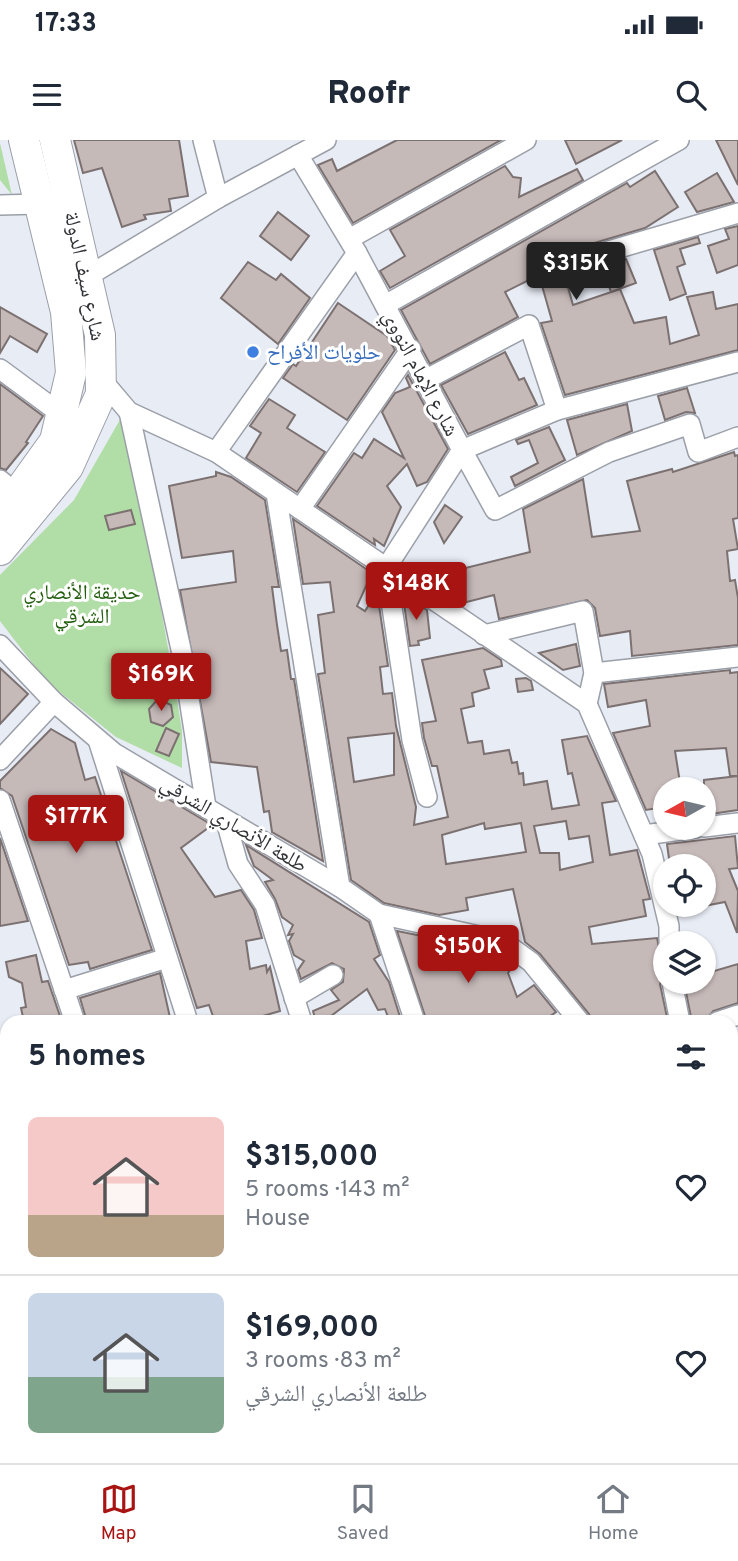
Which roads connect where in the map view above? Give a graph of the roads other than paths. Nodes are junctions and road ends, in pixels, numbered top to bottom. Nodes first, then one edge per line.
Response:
1 (24, 140) edge
2 (55, 140) edge
3 (203, 140) edge
4 (326, 140) edge
5 (526, 140) edge
6 (679, 140) edge
7 (298, 155) junction
8 (218, 198) junction
9 (39, 204) junction
10 (0, 205) edge
11 (738, 213) edge
12 (353, 246) junction
13 (551, 268) dead end
14 (88, 276) junction
15 (385, 305) junction
16 (411, 349) junction
17 (738, 362) edge
18 (0, 369) edge
19 (101, 379) junction
20 (425, 380) junction
21 (556, 410) junction
22 (129, 412) junction
23 (61, 414) junction
24 (738, 437) edge
25 (462, 450) junction
26 (216, 452) junction
27 (276, 493) junction
28 (6, 495) edge
29 (300, 509) junction
30 (0, 550) edge
31 (386, 568) junction
32 (484, 635) junction
33 (0, 645) edge
34 (738, 657) edge
35 (593, 673) junction
36 (54, 702) junction
37 (587, 704) junction
38 (97, 739) junction
39 (0, 760) edge
40 (427, 797) dead end
41 (0, 800) edge
42 (206, 807) junction
43 (226, 821) junction
44 (738, 823) edge
45 (716, 826) edge
46 (653, 834) edge
47 (644, 835) junction
48 (340, 887) junction
49 (379, 914) junction
50 (670, 931) edge
51 (167, 958) junction
52 (332, 975) dead end
53 (64, 990) junction
54 (674, 994) edge
55 (294, 998) junction
56 (73, 1015) edge
57 (186, 1015) edge
58 (300, 1015) edge
59 (413, 1015) edge
60 (574, 1015) edge
61 (679, 1015) edge

1 - 9 main road, شارع سيف الدولة
2 - 14 main road, شارع سيف الدولة
3 - 8 street
4 - 7 street
5 - 12 street
6 - 15 street
7 - 8 street
7 - 12 street, شارع الإمام النووي
8 - 14 street
9 - 10 street
9 - 23 main road, شارع سيف الدولة
11 - 13 street
12 - 15 street, شارع الإمام النووي
12 - 26 street
14 - 19 main road, شارع سيف الدولة
15 - 16 street, شارع الإمام النووي
16 - 20 street, شارع الإمام النووي
16 - 29 street
17 - 21 street
18 - 23 street
19 - 22 street
19 - 30 main road, شارع سيف الدولة
20 - 21 street
20 - 25 street, شارع الإمام النووي
21 - 25 street
22 - 26 street
22 - 42 street
23 - 28 main road, شارع سيف الدولة
24 - 25 street
25 - 31 street, شارع الإمام النووي
26 - 27 street
27 - 29 street
27 - 48 street
29 - 31 street
31 - 32 street
31 - 40 street
32 - 35 street
32 - 37 street
33 - 36 street, طلعة الأنصاري الشرقي
34 - 35 street
35 - 37 street
36 - 38 street, طلعة الأنصاري الشرقي
36 - 39 street
37 - 47 street
38 - 42 street, طلعة الأنصاري الشرقي
38 - 51 street
41 - 53 street
42 - 43 street, طلعة الأنصاري الشرقي
43 - 48 street, طلعة الأنصاري الشرقي
43 - 55 street
44 - 45 street
46 - 47 street
47 - 50 street
48 - 49 street, طلعة الأنصاري الشرقي
49 - 59 street
49 - 60 street, طلعة الأنصاري الشرقي
51 - 53 street
51 - 57 street
52 - 55 street
53 - 56 street
54 - 61 street
55 - 58 street

